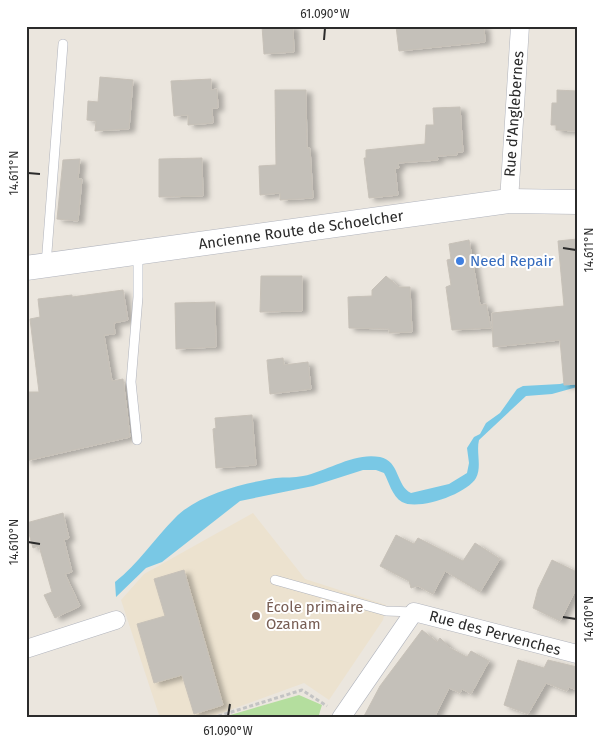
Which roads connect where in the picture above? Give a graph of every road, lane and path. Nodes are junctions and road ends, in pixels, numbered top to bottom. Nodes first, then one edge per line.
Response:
1 (520, 26) edge
2 (63, 44) dead end
3 (509, 202) junction
4 (577, 202) edge
5 (138, 252) junction
6 (36, 267) edge
7 (137, 440) dead end
8 (276, 580) dead end
9 (414, 612) junction
10 (116, 620) dead end
11 (26, 649) edge
12 (577, 654) edge
13 (342, 717) edge
14 (212, 718) edge

1 - 3 street, Rue d'Anglebernes
2 - 6 lane
3 - 4 main road, Ancienne Route de Schoelcher
3 - 5 main road, Ancienne Route de Schoelcher
5 - 6 main road, Ancienne Route de Schoelcher
5 - 7 lane
8 - 9 lane
9 - 12 street, Rue des Pervenches
9 - 13 street
10 - 11 street
13 - 14 path

